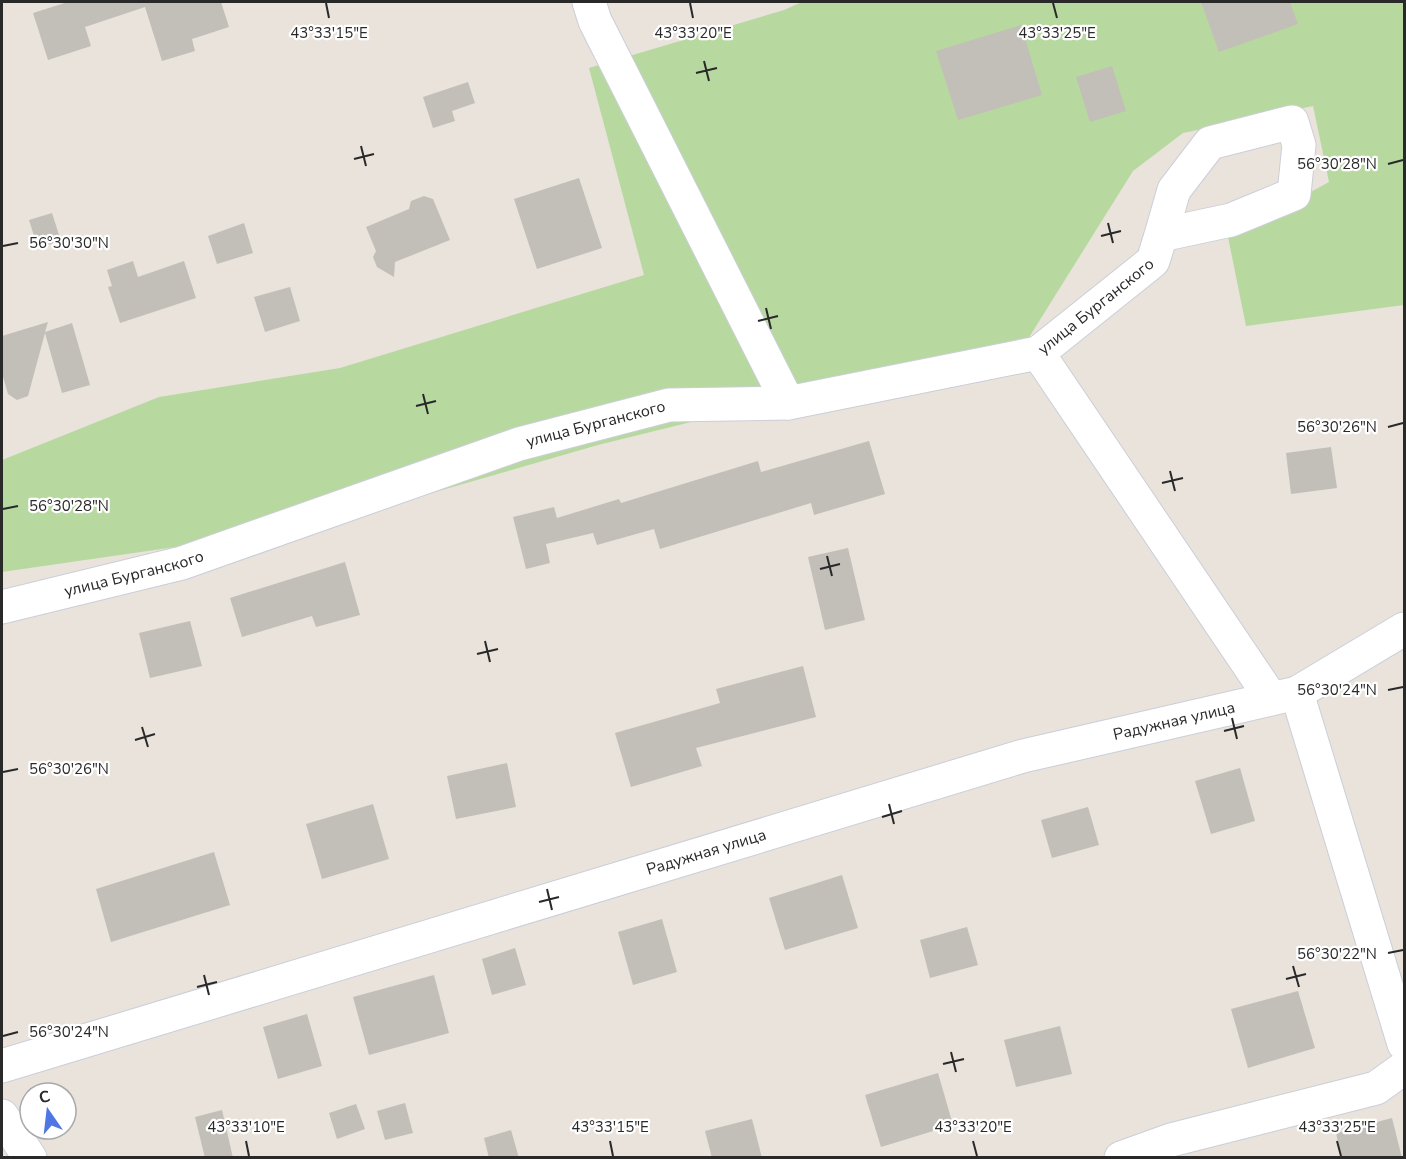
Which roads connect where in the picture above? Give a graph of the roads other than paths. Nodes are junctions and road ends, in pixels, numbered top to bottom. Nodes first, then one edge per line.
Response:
1 (589, 2) edge
2 (1161, 235) dead end
3 (1038, 352) junction
4 (788, 403) junction
5 (2, 607) edge
6 (1404, 629) edge
7 (1284, 695) junction
8 (1404, 1044) edge
9 (2, 1066) edge
10 (1404, 1068) edge
11 (2, 1116) edge
12 (30, 1158) edge
13 (1121, 1158) edge

1 - 4 street
2 - 3 street, улица Бурганского
3 - 4 street, улица Бурганского
3 - 7 street
4 - 5 street, улица Бурганского
6 - 7 street, Радужная улица
7 - 8 street
7 - 9 street, Радужная улица
10 - 13 street
11 - 12 street

